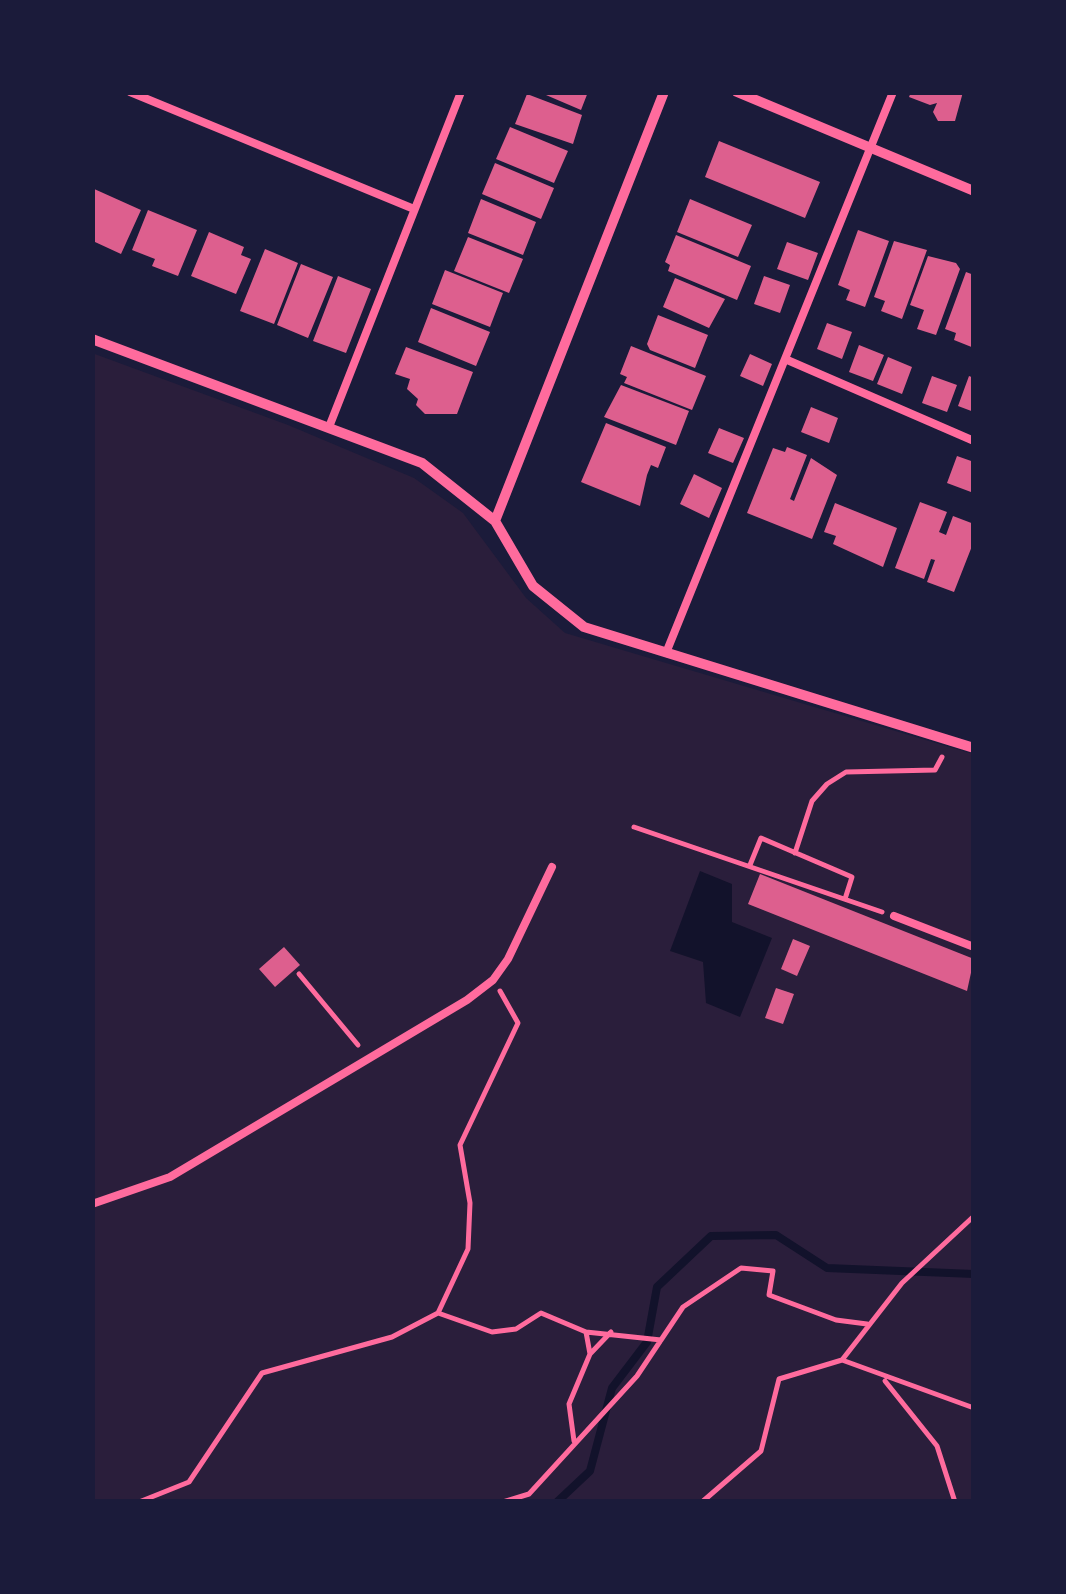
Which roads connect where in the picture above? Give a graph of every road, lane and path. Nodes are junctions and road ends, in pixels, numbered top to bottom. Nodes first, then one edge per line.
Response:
1 (130, 92) edge
2 (461, 92) edge
3 (664, 92) edge
4 (737, 92) edge
5 (892, 92) edge
6 (870, 147) junction
7 (974, 192) edge
8 (414, 209) junction
9 (92, 339) edge
10 (785, 359) junction
11 (330, 426) junction
12 (974, 440) edge
13 (496, 522) junction
14 (666, 653) junction
15 (949, 741) junction
16 (974, 748) edge
17 (634, 827) dead end
18 (795, 853) junction
19 (750, 865) junction
20 (552, 867) dead end
21 (845, 899) junction
22 (894, 916) joint
23 (974, 947) edge
24 (300, 974) dead end
25 (493, 980) junction
26 (368, 1057) junction
27 (92, 1204) edge
28 (974, 1216) edge
29 (438, 1312) junction
30 (867, 1324) junction
31 (586, 1332) junction
32 (611, 1332) junction
33 (660, 1340) junction
34 (590, 1354) junction
35 (842, 1360) junction
36 (883, 1378) junction
37 (974, 1408) edge
38 (574, 1441) junction
39 (139, 1502) edge
40 (502, 1502) edge
41 (702, 1502) edge
42 (955, 1502) edge

1 - 8 lane
2 - 8 lane
3 - 13 street
4 - 6 street
5 - 6 lane
6 - 7 street
6 - 10 lane
8 - 11 lane
9 - 11 street
10 - 12 lane
10 - 14 lane
11 - 13 street
13 - 14 street
14 - 15 street
15 - 16 street
15 - 18 path
17 - 19 path
18 - 19 path
18 - 21 path
19 - 21 path
20 - 25 lane
21 - 22 path
22 - 23 lane
24 - 26 path
25 - 26 lane
25 - 29 path
26 - 27 lane
28 - 30 path
29 - 31 path
29 - 39 path
30 - 33 path
30 - 35 path
31 - 32 path
31 - 34 path
32 - 33 path
32 - 34 path
33 - 38 path
34 - 38 path
35 - 36 path
35 - 41 path
36 - 37 path
36 - 42 path
38 - 40 path

